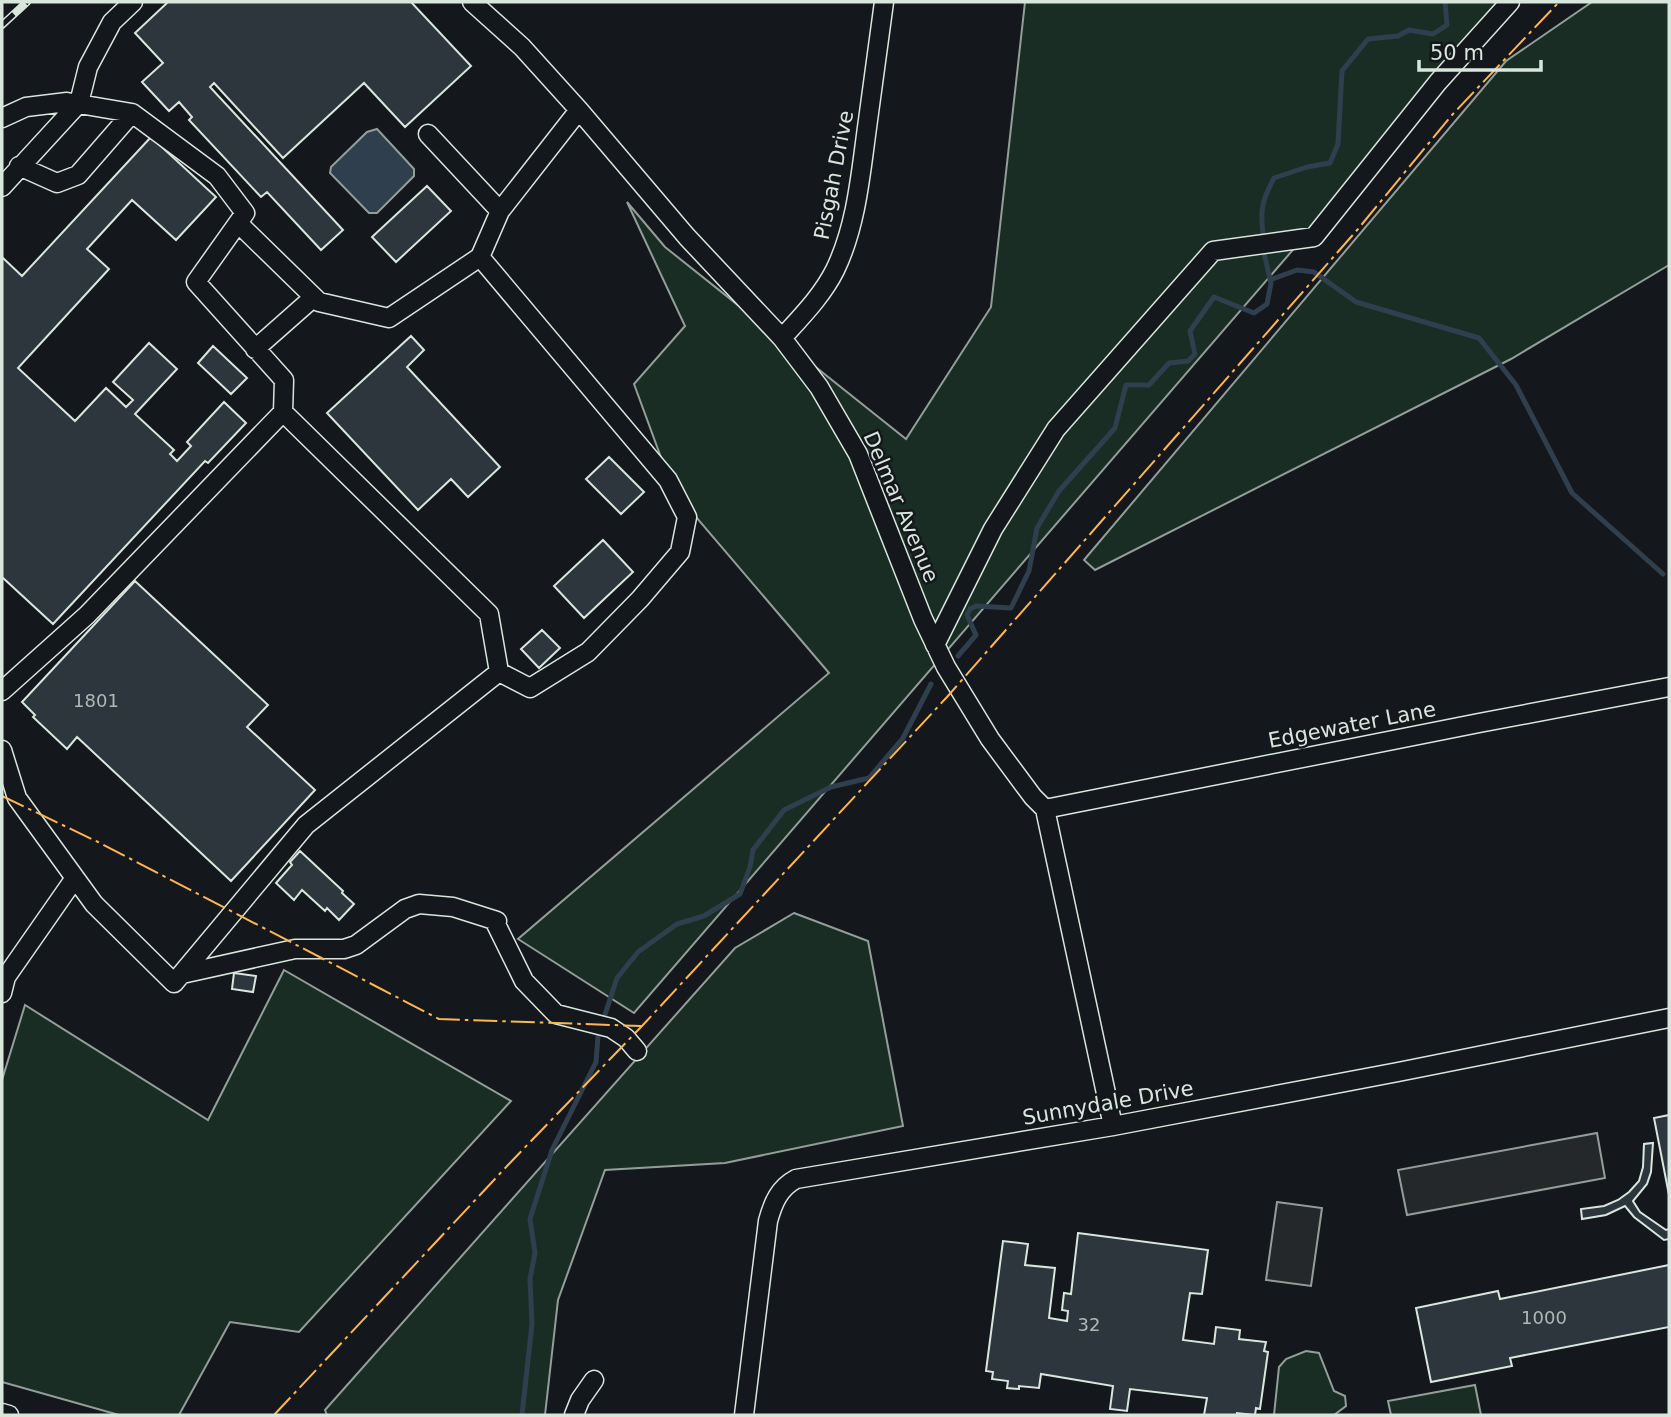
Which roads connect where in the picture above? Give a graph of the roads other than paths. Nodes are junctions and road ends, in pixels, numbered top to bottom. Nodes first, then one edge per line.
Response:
1 (133, 2) edge
2 (472, 2) edge
3 (884, 2) edge
4 (1510, 2) edge
5 (79, 103) junction
6 (579, 110) junction
7 (132, 113) junction
8 (2, 118) edge
9 (428, 134) dead end
10 (19, 166) junction
11 (2, 187) edge
12 (500, 211) junction
13 (238, 223) junction
14 (480, 257) junction
15 (314, 297) junction
16 (782, 338) junction
17 (255, 349) junction
18 (283, 412) junction
19 (935, 645) junction
20 (499, 672) junction
21 (1669, 687) edge
22 (2, 691) edge
23 (2, 750) edge
24 (1045, 809) junction
25 (75, 878) junction
26 (182, 974) junction
27 (2, 993) edge
28 (1669, 1018) edge
29 (637, 1051) dead end
30 (1113, 1126) junction
31 (594, 1380) dead end
32 (2, 1413) edge
33 (9, 1415) edge
34 (574, 1415) edge
35 (744, 1415) edge

1 - 5 street
2 - 6 street, Delmar Avenue
3 - 16 street, Pisgah Drive
4 - 19 street
5 - 7 street
5 - 8 street
5 - 10 street
6 - 12 street
6 - 16 street, Delmar Avenue
7 - 10 street
7 - 13 street
9 - 12 street
10 - 11 street
12 - 14 street
13 - 15 street
13 - 17 street
14 - 15 street
14 - 20 street
15 - 17 street
16 - 19 street, Delmar Avenue
17 - 18 street
18 - 20 street
18 - 22 street
19 - 24 street, Delmar Avenue
20 - 26 street
21 - 24 street, Edgewater Lane
23 - 25 street
24 - 30 street, Delmar Avenue
25 - 26 street
25 - 27 street
26 - 29 street
28 - 30 street, Sunnydale Drive
30 - 35 street, Sunnydale Drive
31 - 34 street
32 - 33 street

